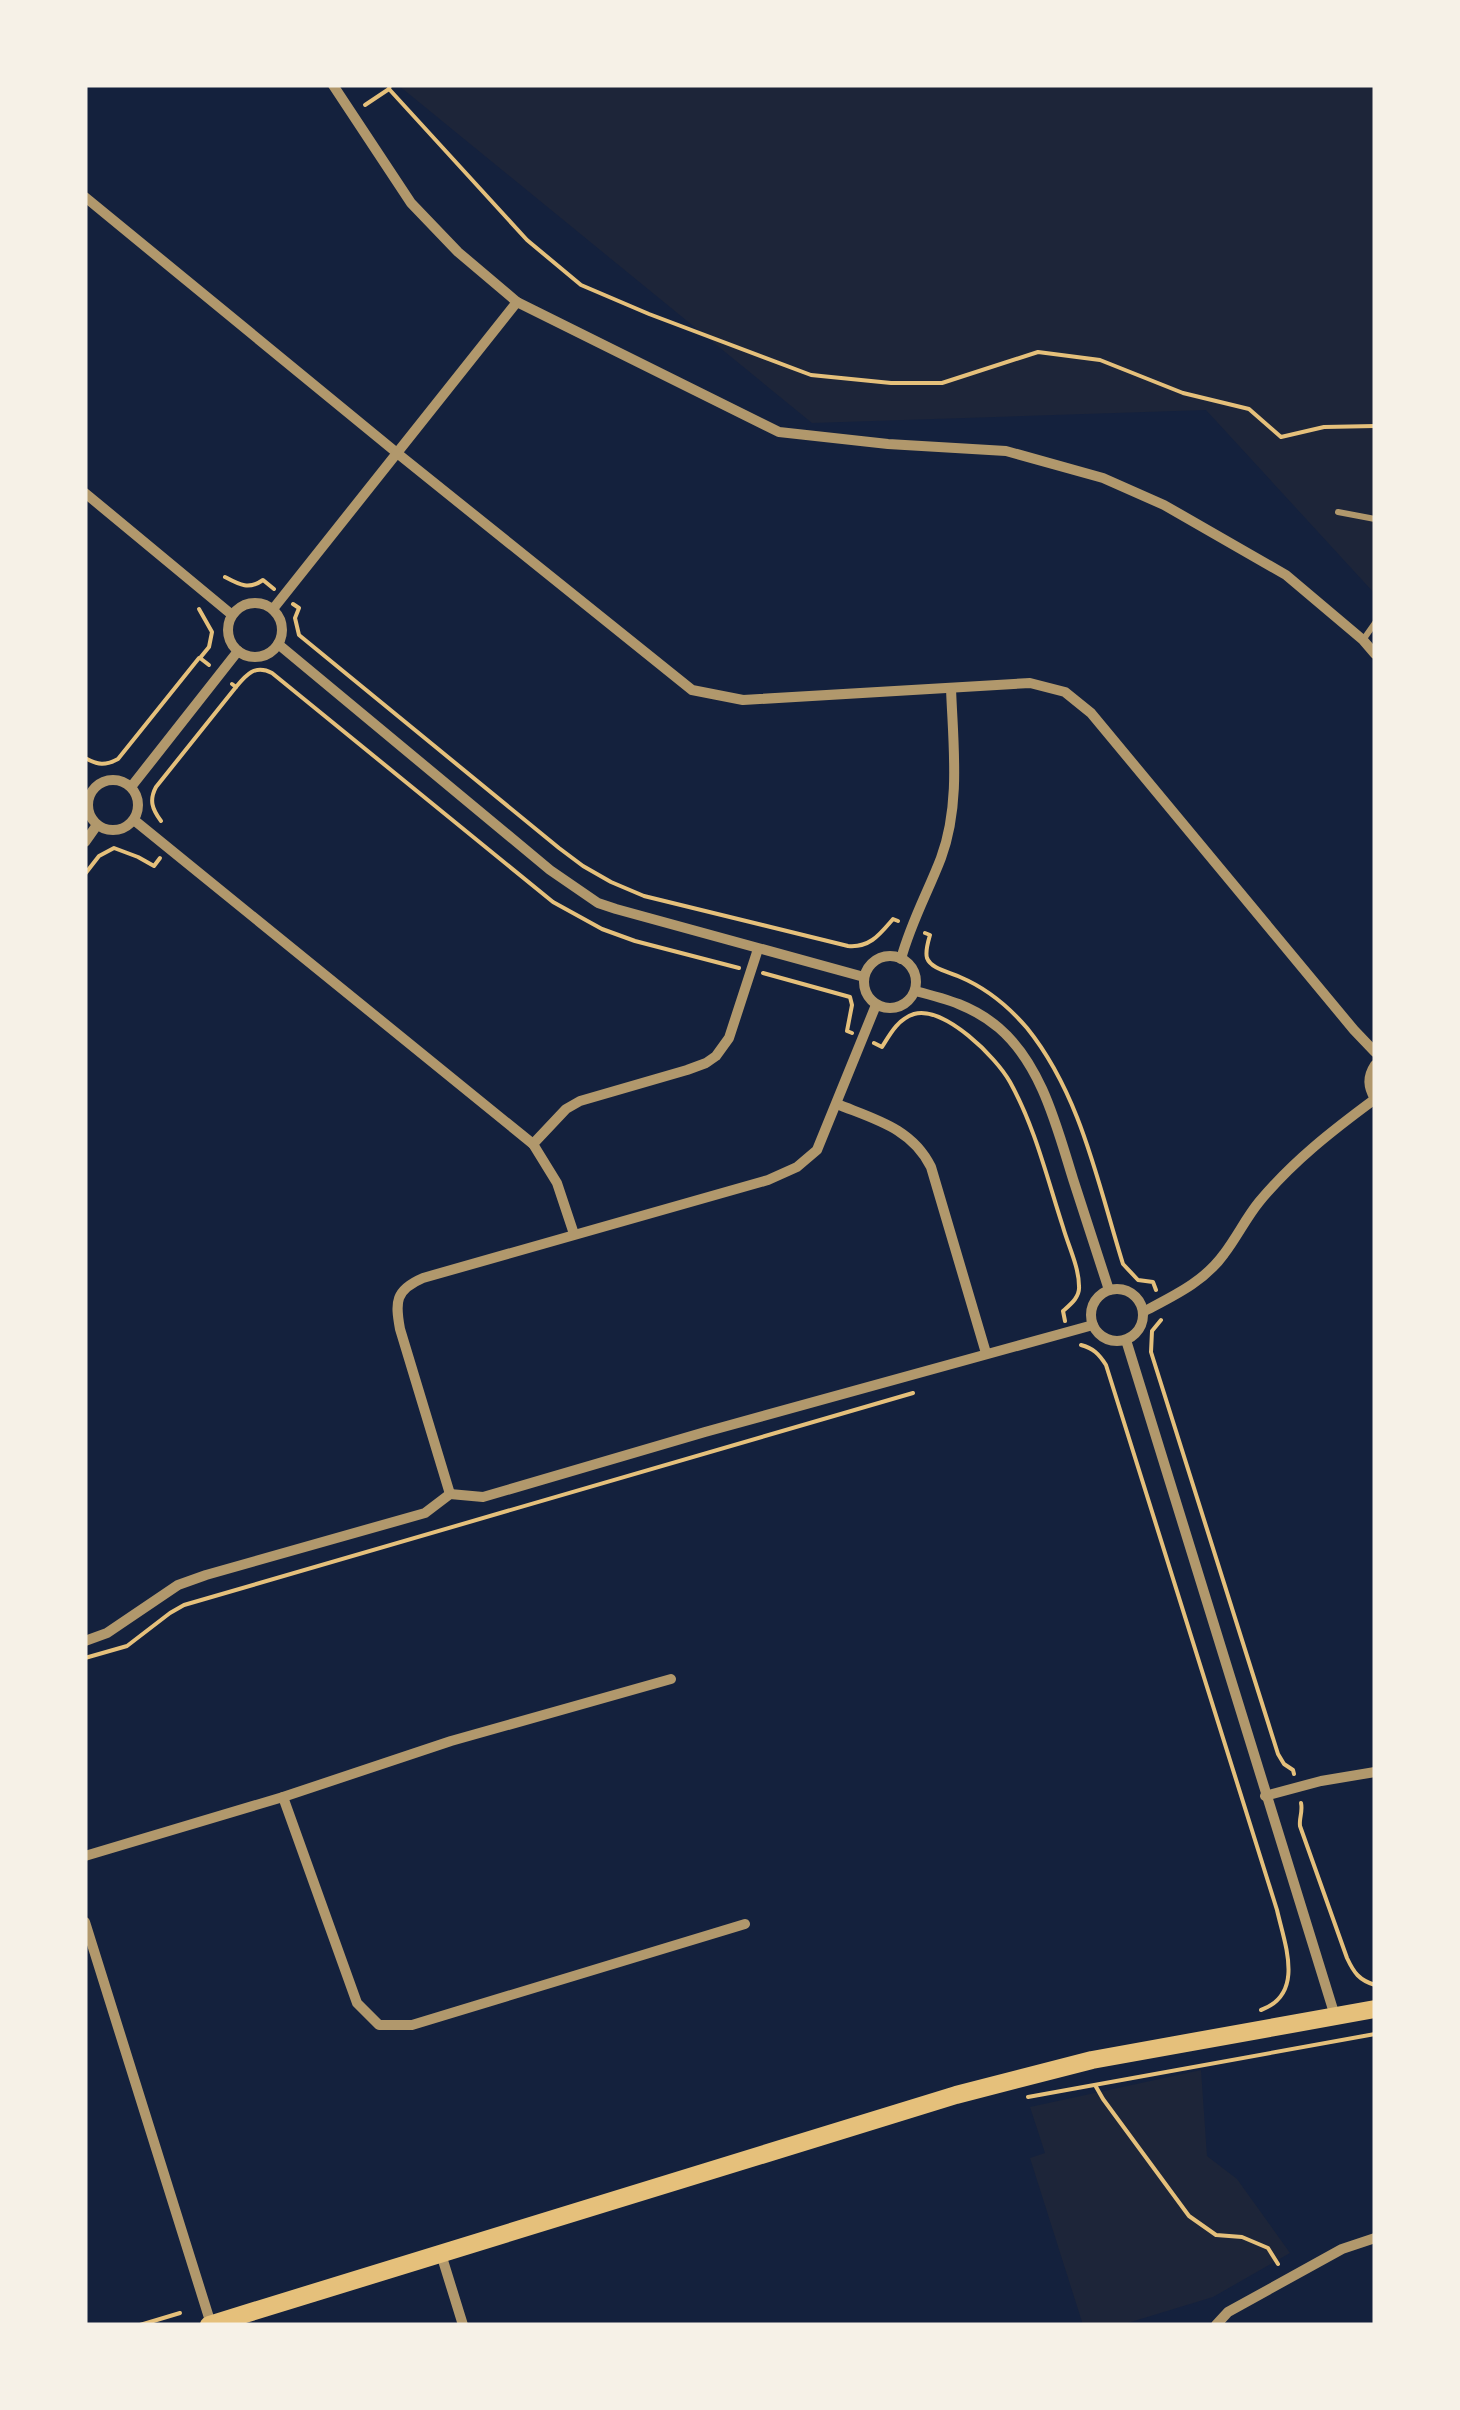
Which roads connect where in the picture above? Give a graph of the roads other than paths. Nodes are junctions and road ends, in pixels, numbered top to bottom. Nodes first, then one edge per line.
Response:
1 (332, 85) edge
2 (85, 197) edge
3 (516, 302) junction
4 (396, 454) junction
5 (85, 493) edge
6 (1338, 512) dead end
7 (1375, 519) edge
8 (273, 609) junction
9 (231, 614) junction
10 (1375, 623) edge
11 (1363, 640) junction
12 (278, 644) junction
13 (238, 651) junction
14 (1375, 654) edge
15 (951, 688) junction
16 (89, 787) edge
17 (131, 787) junction
18 (134, 820) junction
19 (97, 826) junction
20 (85, 842) edge
21 (758, 949) junction
22 (902, 959) junction
23 (864, 977) junction
24 (915, 990) junction
25 (876, 1004) junction
26 (1375, 1052) edge
27 (1375, 1065) edge
28 (1375, 1099) edge
29 (837, 1104) junction
30 (532, 1144) junction
31 (574, 1234) junction
32 (1108, 1290) junction
33 (1143, 1312) junction
34 (1093, 1325) junction
35 (1126, 1340) junction
36 (986, 1354) junction
37 (450, 1494) junction
38 (85, 1641) edge
39 (671, 1678) dead end
40 (1375, 1772) edge
41 (1266, 1796) junction
42 (282, 1797) junction
43 (85, 1856) edge
44 (85, 1922) edge
45 (745, 1924) dead end
46 (1375, 2010) edge
47 (1334, 2016) junction
48 (1375, 2238) edge
49 (441, 2254) junction
50 (210, 2325) edge
51 (464, 2325) edge
52 (1216, 2325) edge

1 - 3 street
2 - 4 street
3 - 4 street
3 - 11 street
4 - 8 street
4 - 15 street
5 - 9 street
6 - 7 lane
8 - 9 street
8 - 12 street
9 - 13 street
10 - 11 lane
11 - 14 street
12 - 13 street
12 - 21 street
13 - 17 street
15 - 22 street
15 - 26 street
16 - 17 street
16 - 19 street
17 - 18 street
18 - 19 street
18 - 30 street
19 - 20 street
21 - 23 street
21 - 30 street
22 - 23 street
22 - 24 street
23 - 25 street
24 - 25 street
24 - 32 street
25 - 29 street
27 - 28 street
28 - 33 street
29 - 31 street
29 - 36 street
30 - 31 street
31 - 37 street
32 - 33 street
32 - 34 street
33 - 35 street
34 - 35 street
34 - 36 street
35 - 41 street
36 - 37 street
37 - 38 street
39 - 42 street
40 - 41 street
41 - 47 street
42 - 43 street
42 - 45 street
44 - 50 street
46 - 47 main road
47 - 49 main road
48 - 52 street
49 - 50 main road
49 - 51 street

